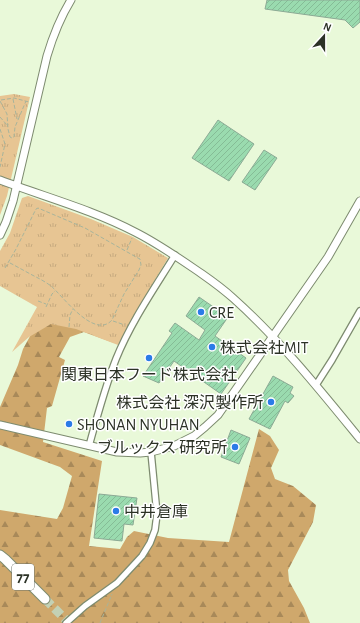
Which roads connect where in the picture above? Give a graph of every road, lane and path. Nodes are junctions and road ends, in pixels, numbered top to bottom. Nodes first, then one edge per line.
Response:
1 (71, 0) edge
2 (13, 98) junction
3 (0, 101) edge
4 (0, 117) edge
5 (18, 120) junction
6 (7, 125) junction
7 (0, 129) edge
8 (0, 166) edge
9 (4, 182) edge
10 (16, 186) junction
11 (360, 201) edge
12 (135, 232) junction
13 (0, 235) edge
14 (126, 251) junction
15 (175, 255) junction
16 (8, 262) junction
17 (5, 268) dead end
18 (56, 290) junction
19 (38, 301) dead end
20 (74, 309) junction
21 (360, 310) edge
22 (112, 320) junction
23 (69, 327) dead end
24 (131, 328) junction
25 (273, 336) junction
26 (316, 385) junction
27 (0, 425) edge
28 (360, 439) edge
29 (89, 446) junction
30 (151, 452) junction
31 (0, 555) edge
32 (116, 583) junction
33 (45, 599) tunnel mouth
34 (66, 623) edge
35 (100, 623) edge

1 - 10 street
2 - 3 path
2 - 5 path
2 - 5 path
3 - 6 path
4 - 6 path
5 - 6 path
7 - 8 path
9 - 10 street
10 - 12 street
10 - 13 street
11 - 25 street
12 - 14 path
12 - 15 street
14 - 16 path
14 - 22 path
15 - 24 street
15 - 25 street
16 - 17 path
16 - 18 path
18 - 19 path
18 - 20 path
20 - 22 path
20 - 23 path
21 - 26 street
22 - 24 path
24 - 29 street
25 - 26 street
25 - 30 street
26 - 28 street
27 - 29 street
29 - 30 street
30 - 32 street
31 - 33 main road, 77
32 - 34 street
32 - 35 path

